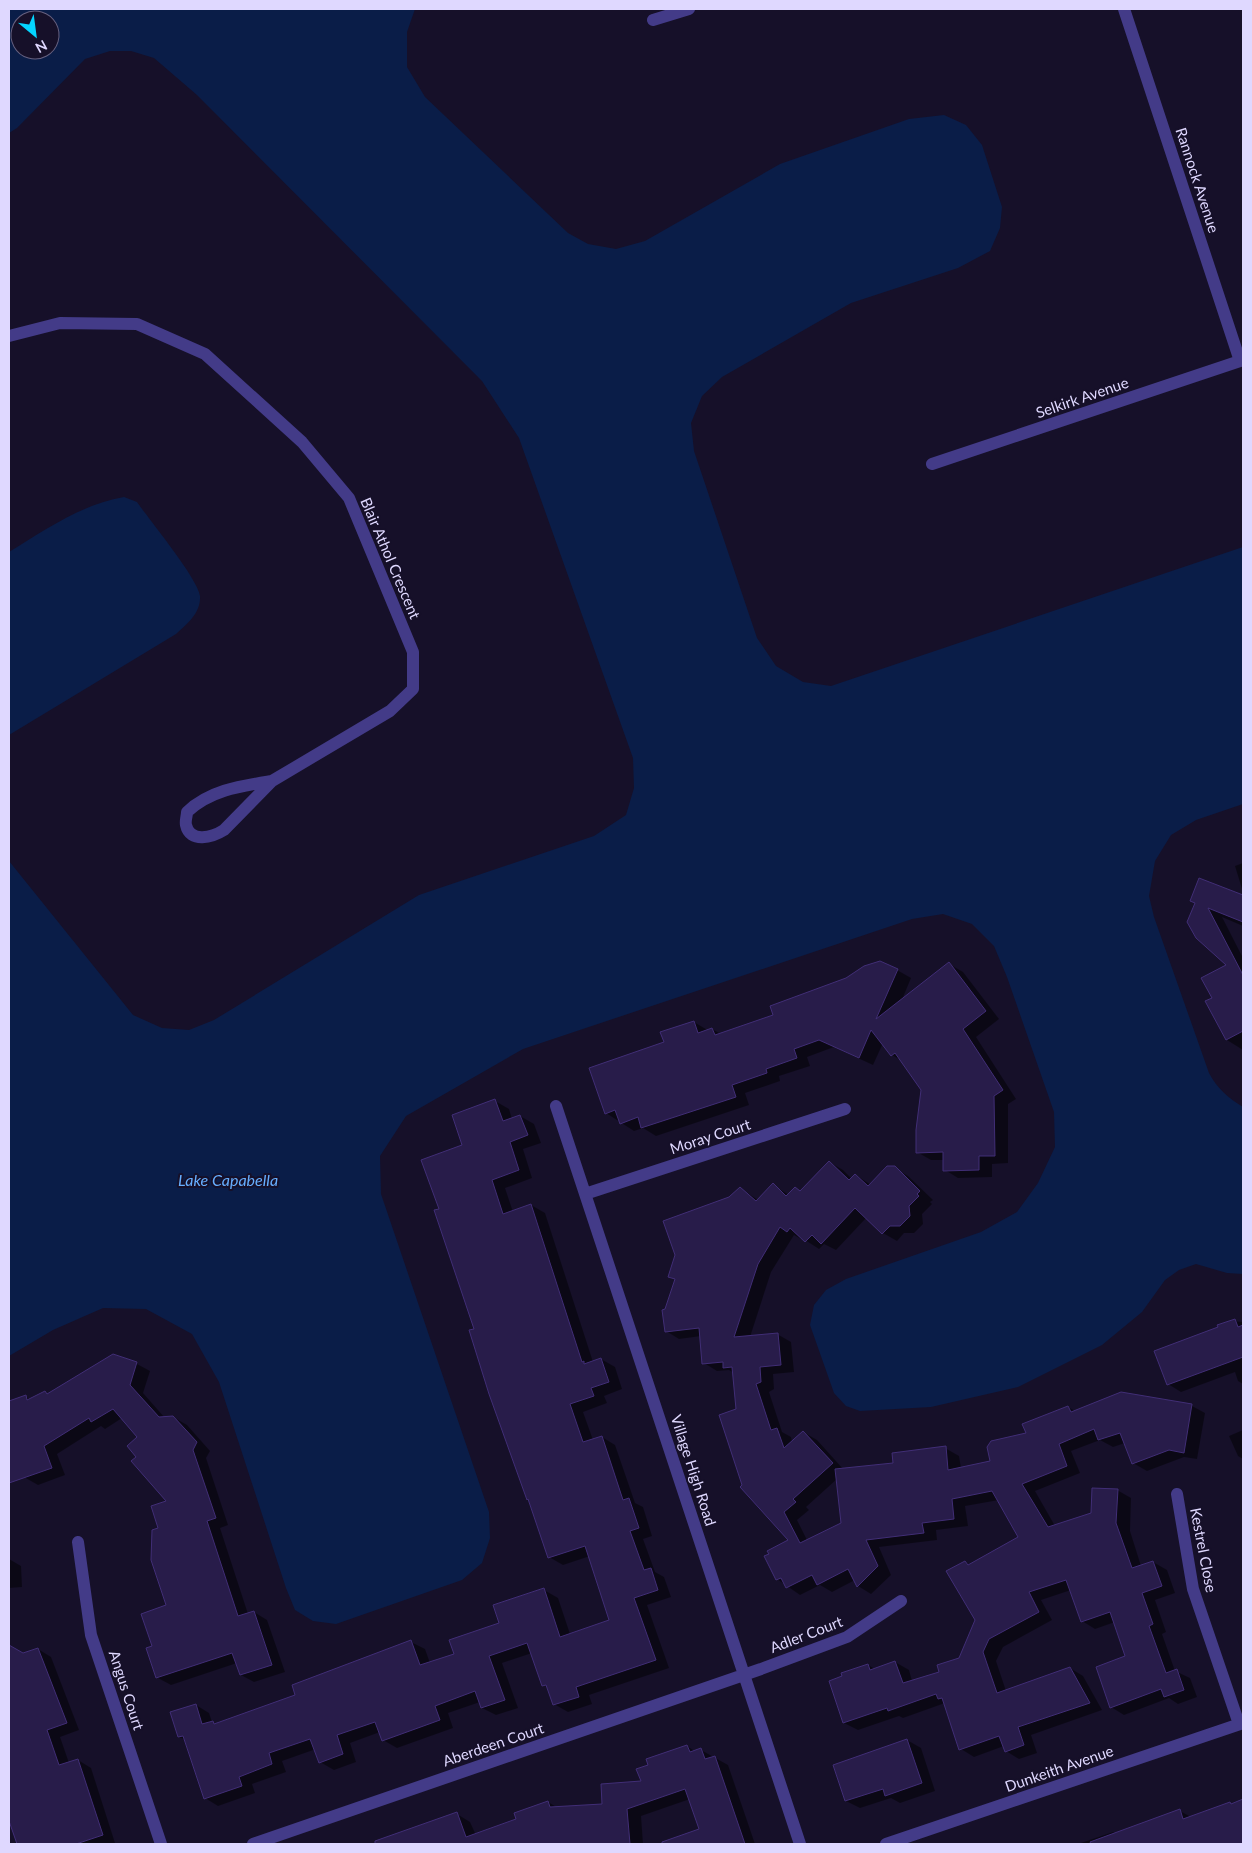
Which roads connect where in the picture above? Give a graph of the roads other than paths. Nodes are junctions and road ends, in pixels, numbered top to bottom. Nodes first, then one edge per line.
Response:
1 (689, 9) edge
2 (1124, 9) edge
3 (653, 20) dead end
4 (9, 336) edge
5 (1242, 360) edge
6 (932, 464) dead end
7 (272, 780) junction
8 (556, 1106) dead end
9 (845, 1109) dead end
10 (585, 1194) junction
11 (1177, 1494) dead end
12 (78, 1542) dead end
13 (901, 1602) dead end
14 (745, 1674) junction
15 (1241, 1724) edge
16 (161, 1844) edge
17 (253, 1844) edge
18 (800, 1844) edge
19 (886, 1844) edge

1 - 3 street
2 - 5 street, Rannock Avenue
4 - 7 street, Blair Athol Crescent
5 - 6 street, Selkirk Avenue
7 - 7 street, Blair Athol Crescent
8 - 10 street, Village High Road
9 - 10 street, Moray Court
10 - 14 street, Village High Road
11 - 15 street, Kestrel Close
12 - 16 street, Angus Court
13 - 14 street, Adler Court
14 - 17 street, Aberdeen Court
14 - 18 street, Village High Road
15 - 19 street, Dunkeith Avenue

